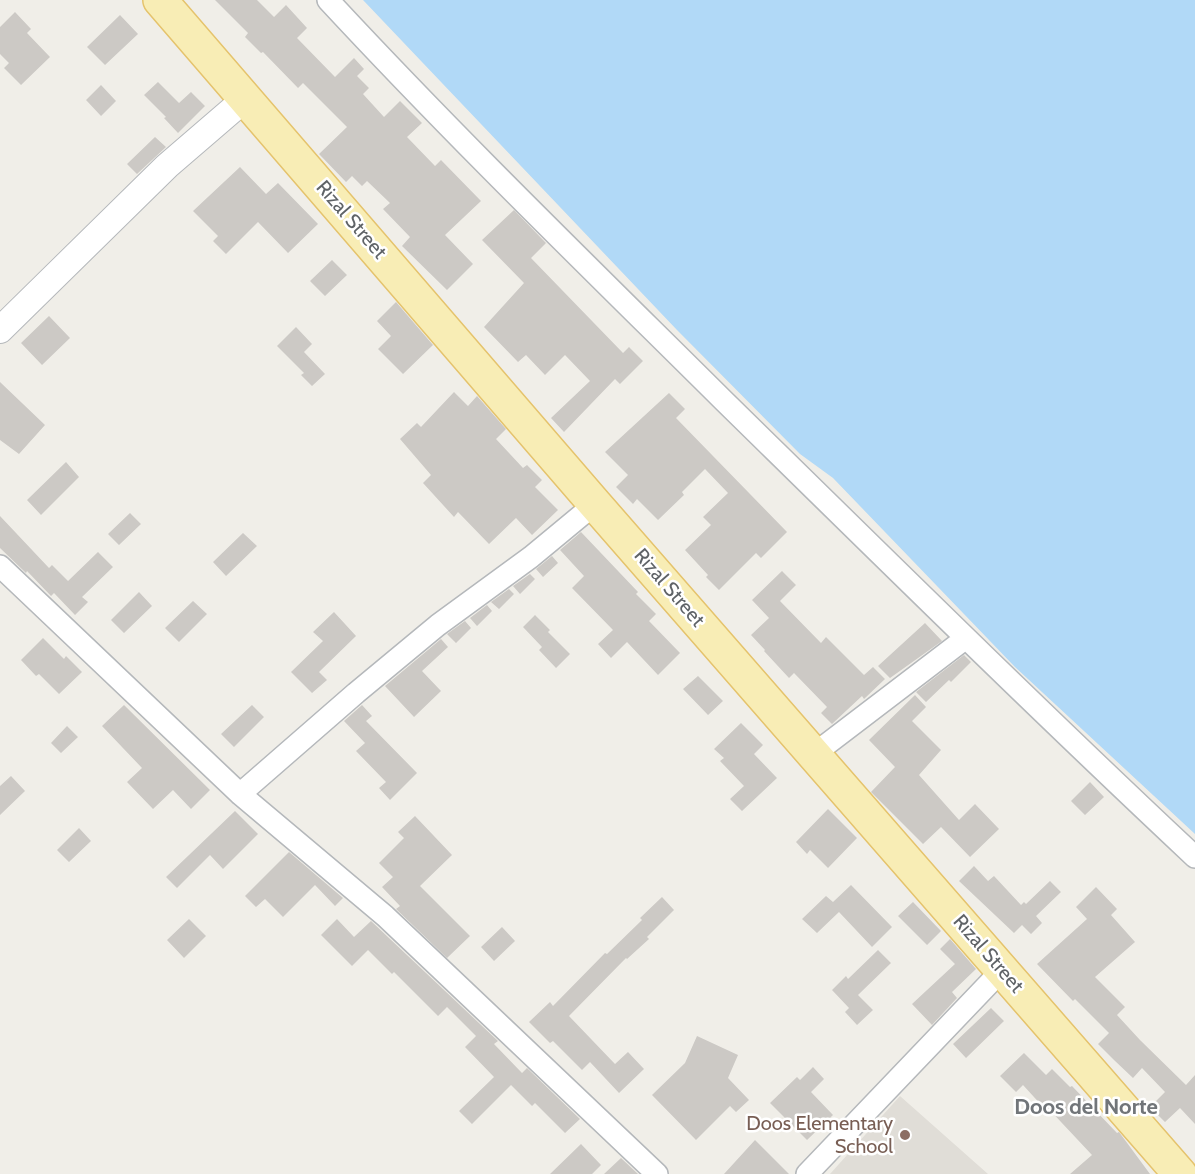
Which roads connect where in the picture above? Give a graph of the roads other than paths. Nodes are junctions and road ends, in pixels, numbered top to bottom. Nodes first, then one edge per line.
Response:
1 (160, 0) edge
2 (328, 0) edge
3 (246, 98) junction
4 (0, 330) edge
5 (595, 504) junction
6 (0, 566) edge
7 (966, 638) junction
8 (814, 754) junction
9 (240, 794) junction
10 (1195, 858) edge
11 (1002, 970) junction
12 (657, 1174) edge
13 (807, 1174) edge
14 (1180, 1174) edge

1 - 3 main road, Rizal Street
2 - 7 street
3 - 4 street
3 - 5 main road, Rizal Street
5 - 8 main road, Rizal Street
5 - 9 street
6 - 9 street
7 - 8 street
7 - 10 street
8 - 11 main road, Rizal Street
9 - 12 street
11 - 13 street
11 - 14 main road, Rizal Street

